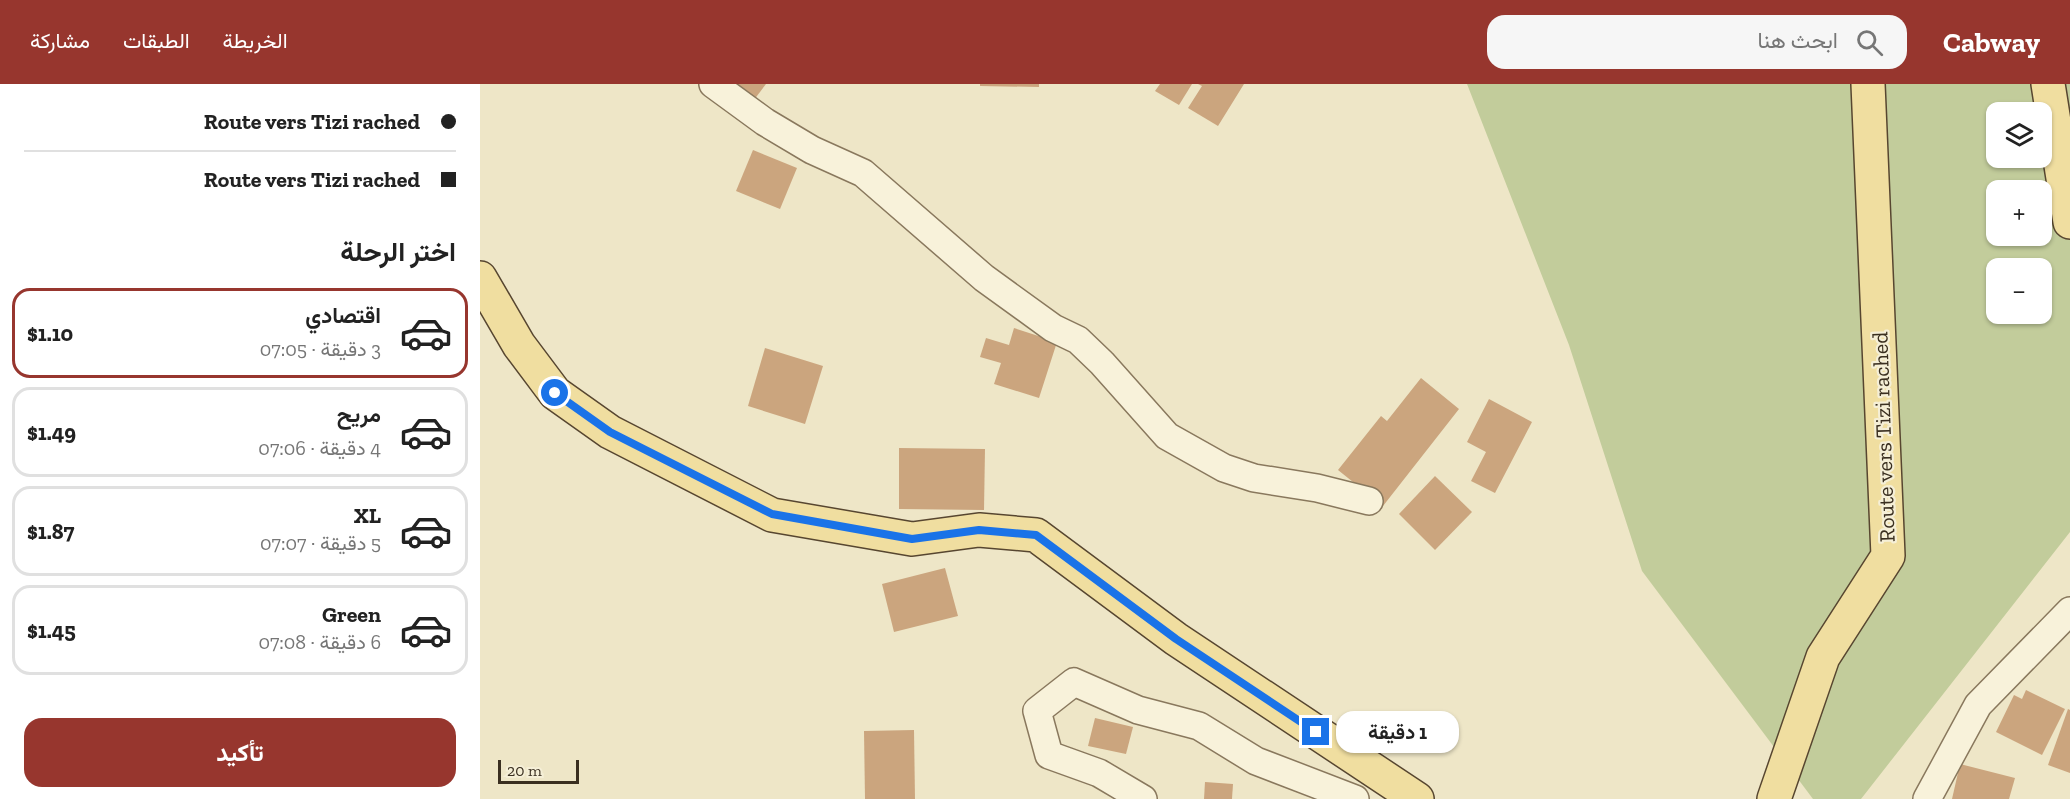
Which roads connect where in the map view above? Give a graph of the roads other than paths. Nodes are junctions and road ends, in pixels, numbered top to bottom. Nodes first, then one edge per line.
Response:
1 (713, 84) edge
2 (1868, 84) edge
3 (2048, 84) edge
4 (2070, 222) edge
5 (480, 278) edge
6 (1369, 501) dead end
7 (2070, 611) edge
8 (1143, 799) edge
9 (1355, 799) edge
10 (1418, 799) edge
11 (1774, 799) edge
12 (1927, 799) edge

1 - 6 street
2 - 11 main road, Route vers Tizi rached
3 - 4 main road
5 - 10 main road
7 - 12 street
8 - 9 street

